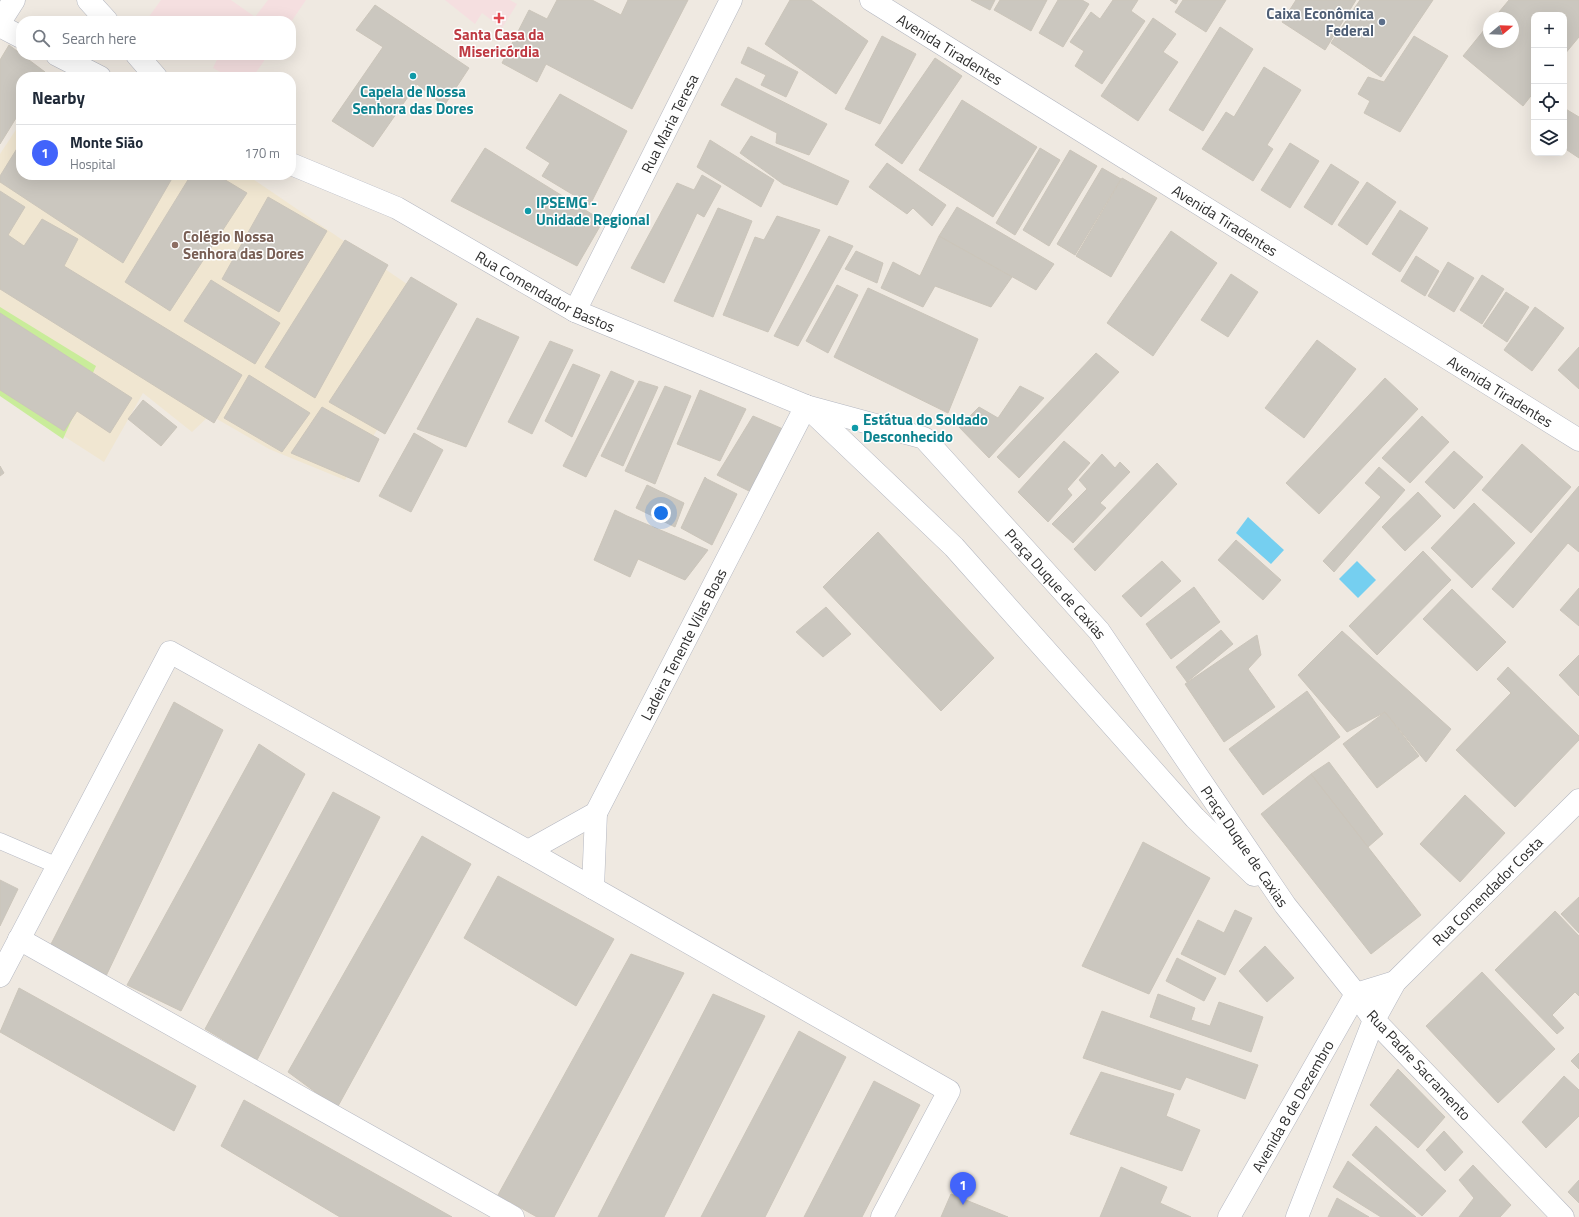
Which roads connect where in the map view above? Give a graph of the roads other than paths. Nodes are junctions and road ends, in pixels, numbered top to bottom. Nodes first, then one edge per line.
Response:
1 (14, 0) edge
2 (88, 0) edge
3 (731, 0) edge
4 (871, 0) edge
5 (102, 16) edge
6 (0, 22) edge
7 (0, 26) edge
8 (16, 34) edge
9 (67, 60) edge
10 (141, 60) edge
11 (90, 72) edge
12 (151, 72) edge
13 (296, 166) edge
14 (575, 311) junction
15 (806, 406) junction
16 (1579, 440) edge
17 (1579, 800) edge
18 (596, 814) junction
19 (0, 841) edge
20 (528, 851) junction
21 (58, 866) junction
22 (593, 888) junction
23 (1285, 905) junction
24 (19, 940) junction
25 (0, 976) edge
26 (1395, 982) junction
27 (1356, 994) junction
28 (1374, 1020) junction
29 (512, 1217) edge
30 (882, 1217) edge
31 (1229, 1217) edge
32 (1297, 1217) edge
33 (1563, 1217) edge

1 - 6 street
2 - 5 street
3 - 14 street, Rua Maria Teresa
4 - 16 street, Avenida Tiradentes
7 - 8 street
9 - 11 street
10 - 12 street
13 - 14 street, Rua Comendador Bastos
14 - 15 street, Rua Comendador Bastos
15 - 18 street, Ladeira Tenente Vilas Boas
15 - 23 street, Praça Duque de Caxias
15 - 23 street, Praça Duque de Caxias
17 - 26 street, Rua Comendador Costa
18 - 20 street
18 - 22 street
19 - 21 lane
20 - 21 street
20 - 22 street
21 - 24 street
22 - 30 street
23 - 27 street, Rua Padre Sacramento
24 - 25 street
24 - 29 street
26 - 27 street, Rua Comendador Costa
26 - 28 street, Rua Comendador Costa
27 - 28 street, Rua Padre Sacramento
27 - 31 street, Avenida 8 de Dezembro
28 - 32 street
28 - 33 street, Rua Padre Sacramento

